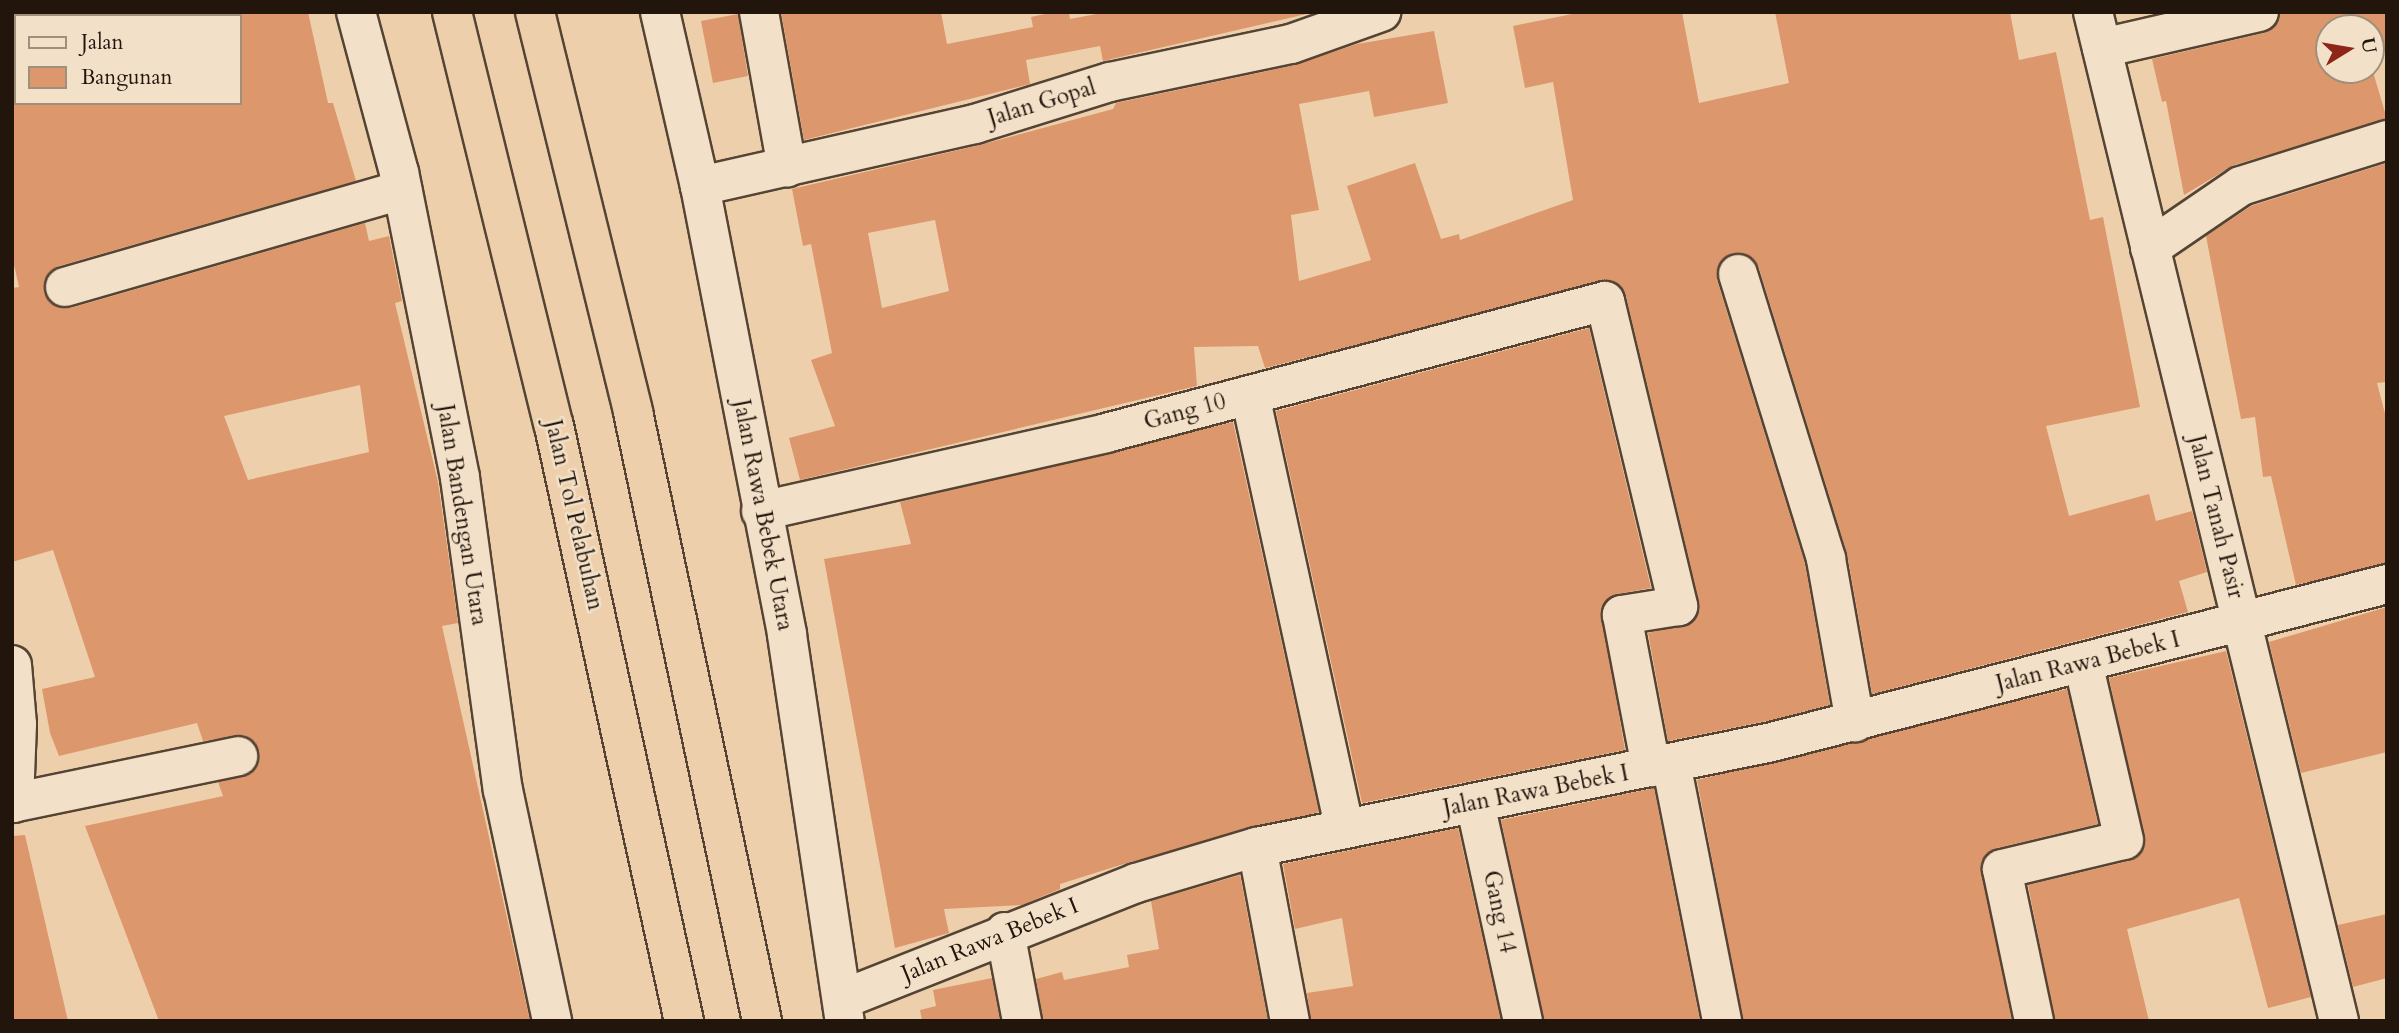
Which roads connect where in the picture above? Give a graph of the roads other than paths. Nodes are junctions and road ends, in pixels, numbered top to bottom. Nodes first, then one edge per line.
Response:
1 (356, 12) edge
2 (452, 12) edge
3 (535, 12) edge
4 (660, 12) edge
5 (759, 12) edge
6 (1381, 12) edge
7 (2259, 12) edge
8 (2098, 30) edge
9 (2387, 140) edge
10 (787, 168) junction
11 (700, 187) junction
12 (402, 190) junction
13 (2150, 248) junction
14 (1738, 274) dead end
15 (65, 287) dead end
16 (1250, 395) junction
17 (761, 511) junction
18 (2387, 584) edge
19 (2242, 622) junction
20 (2083, 663) junction
21 (12, 665) edge
22 (1855, 722) junction
23 (238, 756) dead end
24 (1661, 765) junction
25 (13, 803) edge
26 (1475, 803) junction
27 (1345, 829) junction
28 (1257, 848) junction
29 (1005, 932) junction
30 (844, 1010) edge
31 (552, 1021) edge
32 (684, 1021) edge
33 (762, 1021) edge
34 (1022, 1021) edge
35 (1290, 1021) edge
36 (1523, 1021) edge
37 (1722, 1021) edge
38 (2034, 1021) edge
39 (2339, 1021) edge

1 - 12 street, Jalan Bandengan Utara
2 - 32 highway, Jalan Tol Pelabuhan
3 - 33 highway
4 - 11 street, Jalan Rawa Bebek Utara
5 - 10 street
6 - 10 street, Jalan Gopal
7 - 8 street
8 - 13 street, Jalan Tanah Pasir
9 - 13 street
10 - 11 street, Jalan Gopal
11 - 17 street, Jalan Rawa Bebek Utara
12 - 15 street
12 - 31 street, Jalan Bandengan Utara
13 - 19 street, Jalan Tanah Pasir
14 - 22 street
16 - 17 street, Gang 10
16 - 24 street, Gang 10
16 - 27 street
17 - 30 street, Jalan Rawa Bebek Utara
18 - 19 street, Jalan Rawa Bebek I
19 - 20 street, Jalan Rawa Bebek I
19 - 39 street, Jalan Tanah Pasir
20 - 22 street, Jalan Rawa Bebek I
20 - 38 street
21 - 25 street
22 - 24 street, Jalan Rawa Bebek I
23 - 25 street
24 - 26 street, Jalan Rawa Bebek I
24 - 37 street
26 - 27 street, Jalan Rawa Bebek I
26 - 36 street, Gang 14
27 - 28 street, Jalan Rawa Bebek I
28 - 29 street, Jalan Rawa Bebek I
28 - 35 street
29 - 30 street, Jalan Rawa Bebek I
29 - 34 street

